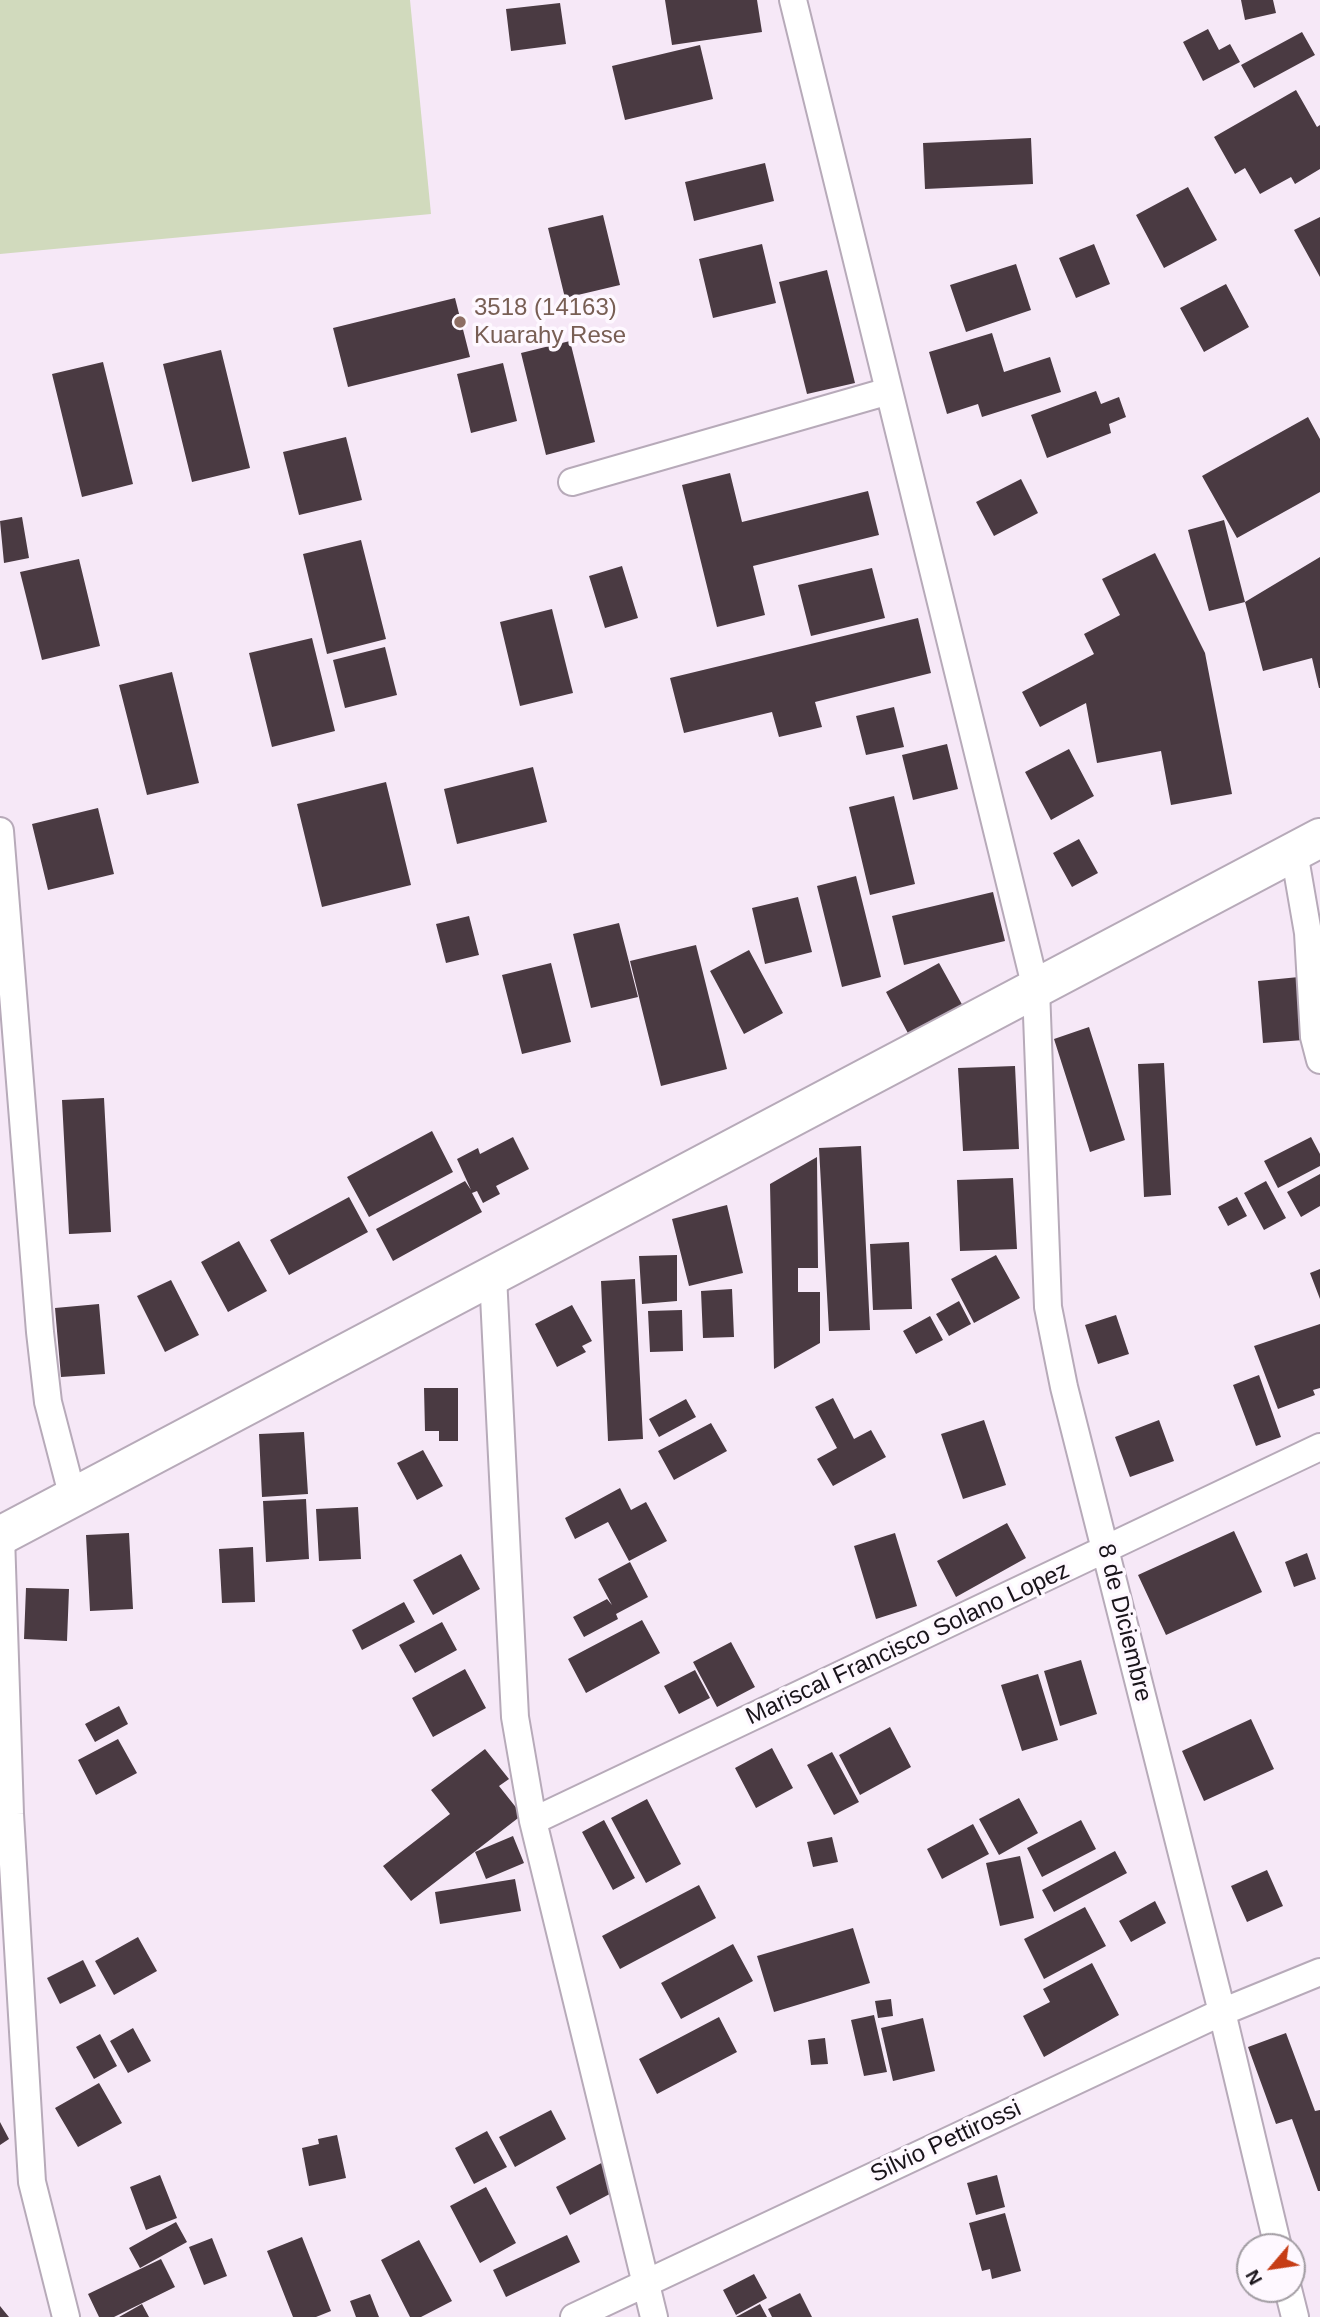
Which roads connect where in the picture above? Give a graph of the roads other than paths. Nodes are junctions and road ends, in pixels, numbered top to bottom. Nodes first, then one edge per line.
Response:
1 (793, 0) edge
2 (889, 391) junction
3 (572, 482) dead end
4 (0, 831) edge
5 (1307, 845) edge
6 (1036, 989) junction
7 (1320, 1060) edge
8 (493, 1276) junction
9 (1320, 1447) edge
10 (73, 1498) junction
11 (0, 1536) edge
12 (1106, 1550) junction
13 (533, 1821) junction
14 (1320, 1972) edge
15 (1222, 2012) junction
16 (1275, 2233) edge
17 (646, 2283) junction
18 (66, 2317) edge
19 (574, 2317) edge
20 (654, 2317) edge

1 - 2 street, 8 de Diciembre
2 - 3 street
2 - 6 street, 8 de Diciembre
4 - 10 street
5 - 6 main road
5 - 7 street
6 - 8 main road
6 - 12 street, 8 de Diciembre
8 - 10 main road
8 - 13 street
9 - 12 street, Mariscal Francisco Solano Lopez
10 - 11 main road
11 - 18 street
12 - 13 street, Mariscal Francisco Solano Lopez
12 - 15 street, 8 de Diciembre
13 - 17 street
14 - 15 street, Silvio Pettirossi
15 - 16 street, 8 de Diciembre
15 - 17 street, Silvio Pettirossi
17 - 19 street, Silvio Pettirossi
17 - 20 street

